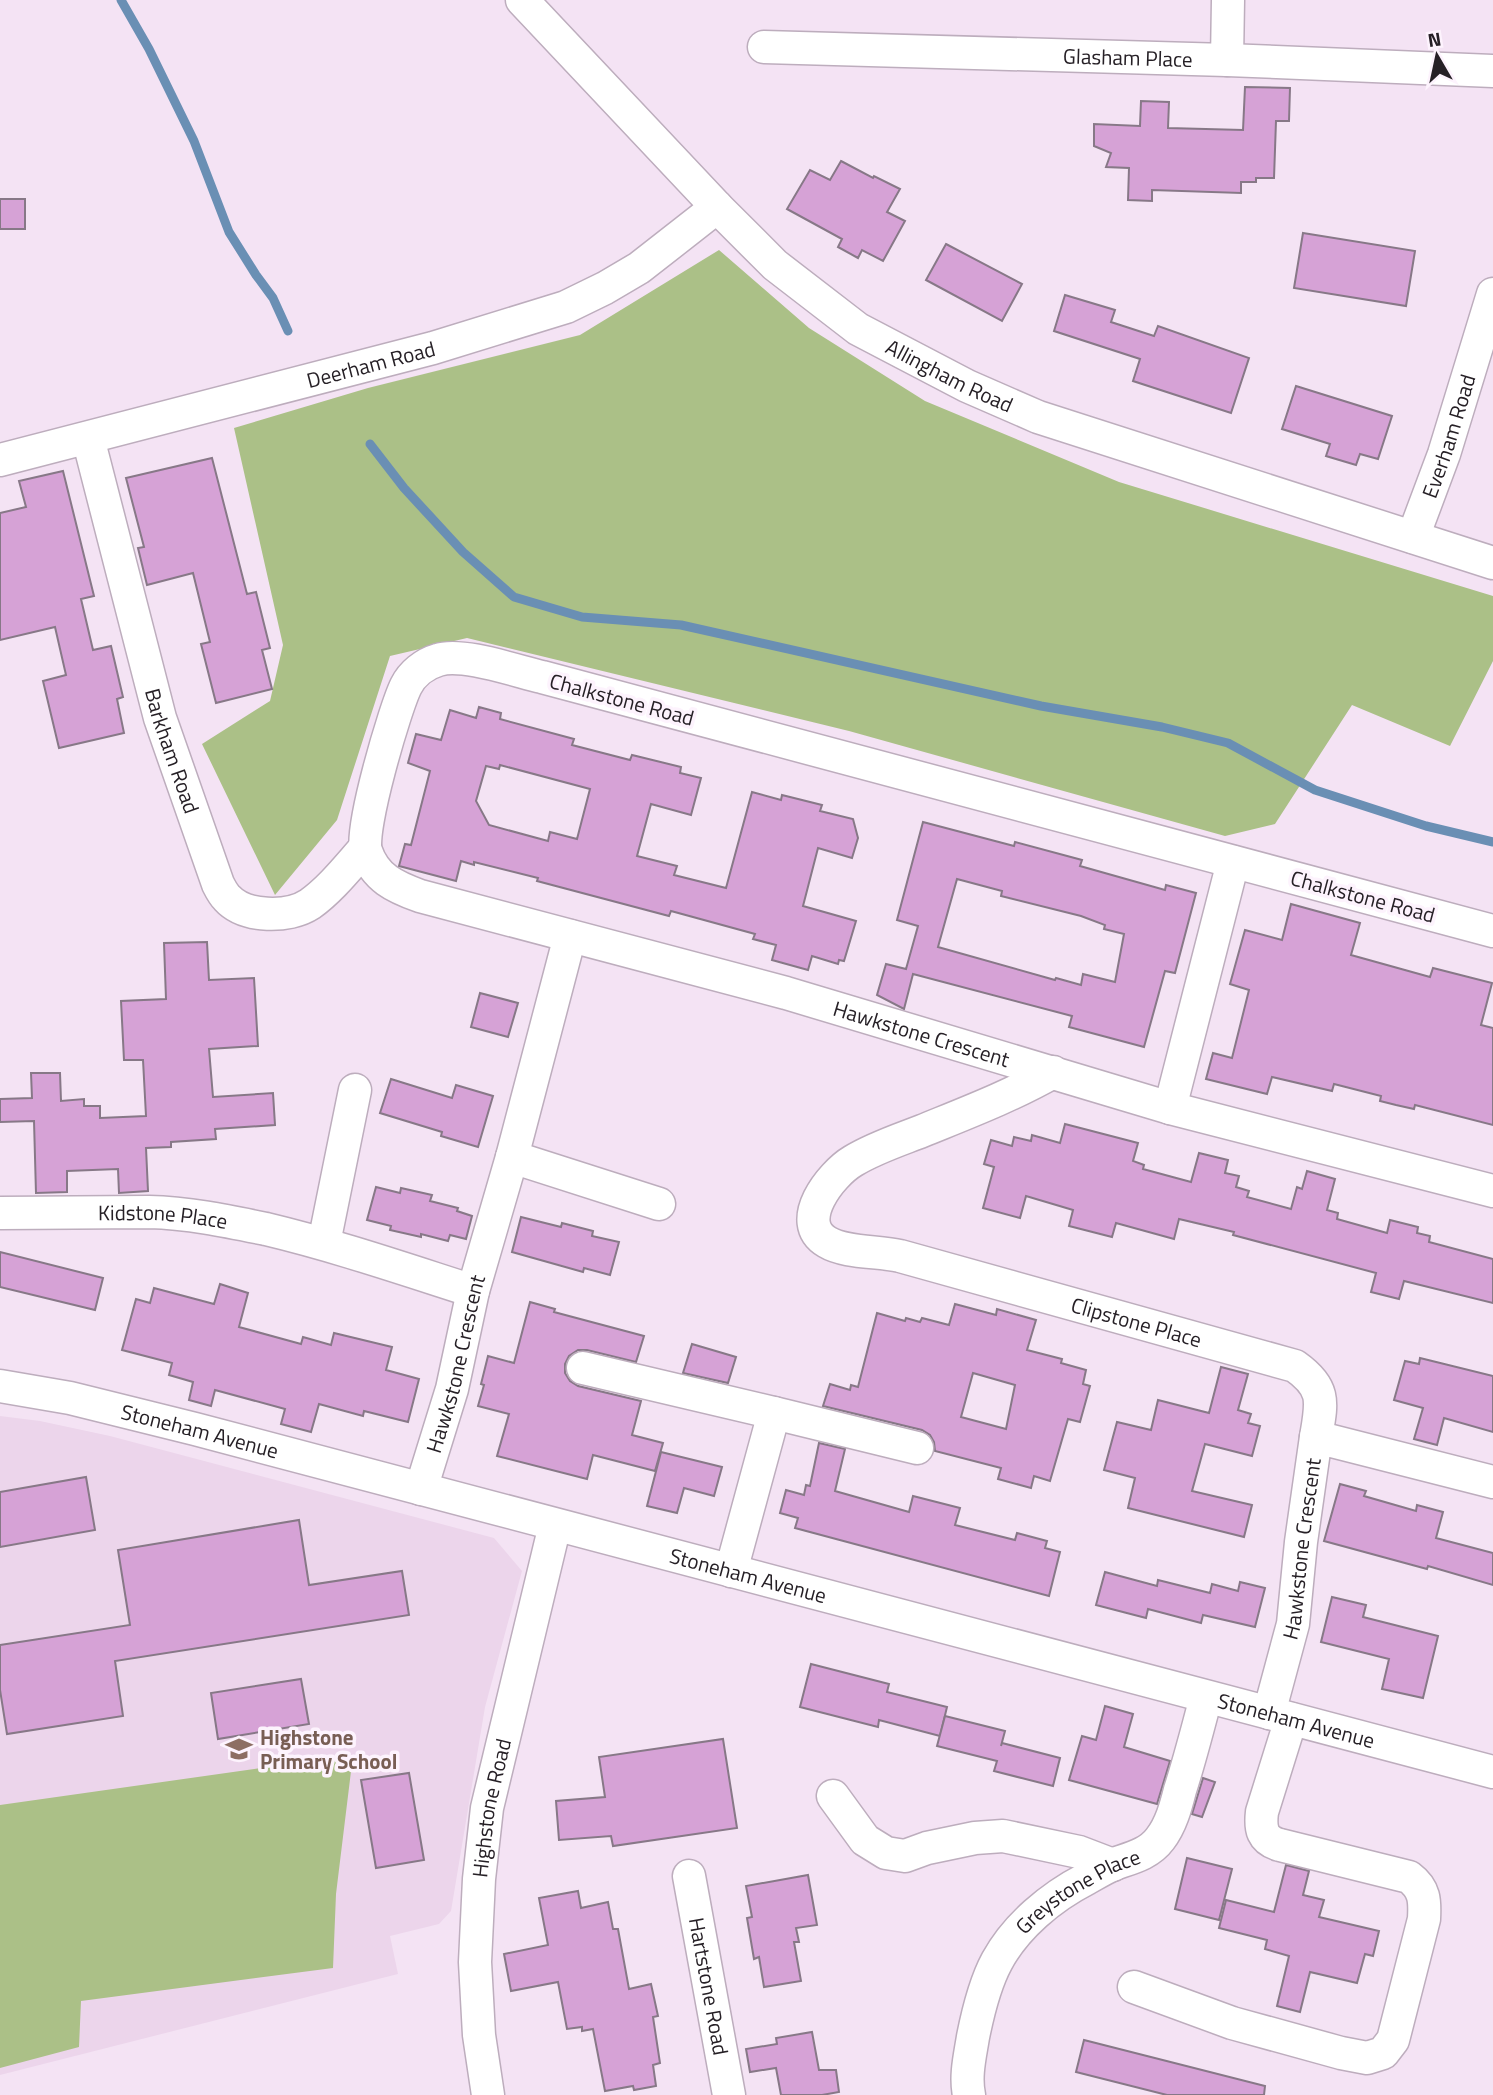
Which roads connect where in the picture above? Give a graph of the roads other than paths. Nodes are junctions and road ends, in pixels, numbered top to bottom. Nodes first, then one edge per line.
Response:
1 (522, 0) edge
2 (1228, 0) edge
3 (764, 47) dead end
4 (1227, 60) junction
5 (1493, 71) edge
6 (717, 207) junction
7 (1493, 294) edge
8 (88, 439) junction
9 (0, 460) edge
10 (1413, 537) junction
11 (1493, 563) edge
12 (365, 848) junction
13 (1233, 862) junction
14 (1493, 931) edge
15 (570, 936) junction
16 (1053, 1072) junction
17 (355, 1090) dead end
18 (1170, 1108) junction
19 (512, 1157) junction
20 (1493, 1191) edge
21 (659, 1204) dead end
22 (0, 1213) edge
23 (324, 1242) junction
24 (473, 1291) junction
25 (583, 1368) dead end
26 (0, 1386) edge
27 (774, 1413) junction
28 (1316, 1437) junction
29 (917, 1448) dead end
30 (1493, 1482) edge
31 (421, 1489) junction
32 (555, 1525) junction
33 (732, 1571) junction
34 (1206, 1698) junction
35 (1280, 1716) junction
36 (1493, 1772) edge
37 (833, 1796) dead end
38 (1114, 1865) junction
39 (689, 1876) dead end
40 (1134, 1987) dead end
41 (488, 2095) edge
42 (729, 2095) edge
43 (969, 2095) edge

1 - 6 street, Allingham Road
2 - 4 street
3 - 4 street, Glasham Place
4 - 5 street, Glasham Place
6 - 8 street, Deerham Road
6 - 10 street, Allingham Road
7 - 10 street, Everham Road
8 - 9 street, Deerham Road
8 - 12 street, Barkham Road
10 - 11 street, Allingham Road
12 - 13 street, Chalkstone Road
12 - 15 street
13 - 14 street, Chalkstone Road
13 - 18 street
15 - 16 street, Hawkstone Crescent
15 - 19 street, Hawkstone Crescent
16 - 18 street, Hawkstone Crescent
16 - 28 street, Clipstone Place
17 - 23 street
18 - 20 street, Hawkstone Crescent
19 - 21 street
19 - 24 street, Hawkstone Crescent
22 - 23 street, Kidstone Place
23 - 24 street, Kidstone Place
24 - 31 street, Hawkstone Crescent
25 - 27 street
26 - 31 street, Stoneham Avenue
27 - 29 street
27 - 33 street
28 - 30 street, Hawkstone Crescent
28 - 35 street, Hawkstone Crescent
31 - 32 street, Stoneham Avenue
32 - 33 street, Stoneham Avenue
32 - 41 street, Highstone Road
33 - 34 street, Stoneham Avenue
34 - 35 street, Stoneham Avenue
34 - 38 street, Greystone Place
35 - 36 street, Stoneham Avenue
35 - 40 street, Hawkstone Crescent
37 - 38 street
38 - 43 street, Greystone Place
39 - 42 street, Hartstone Road

